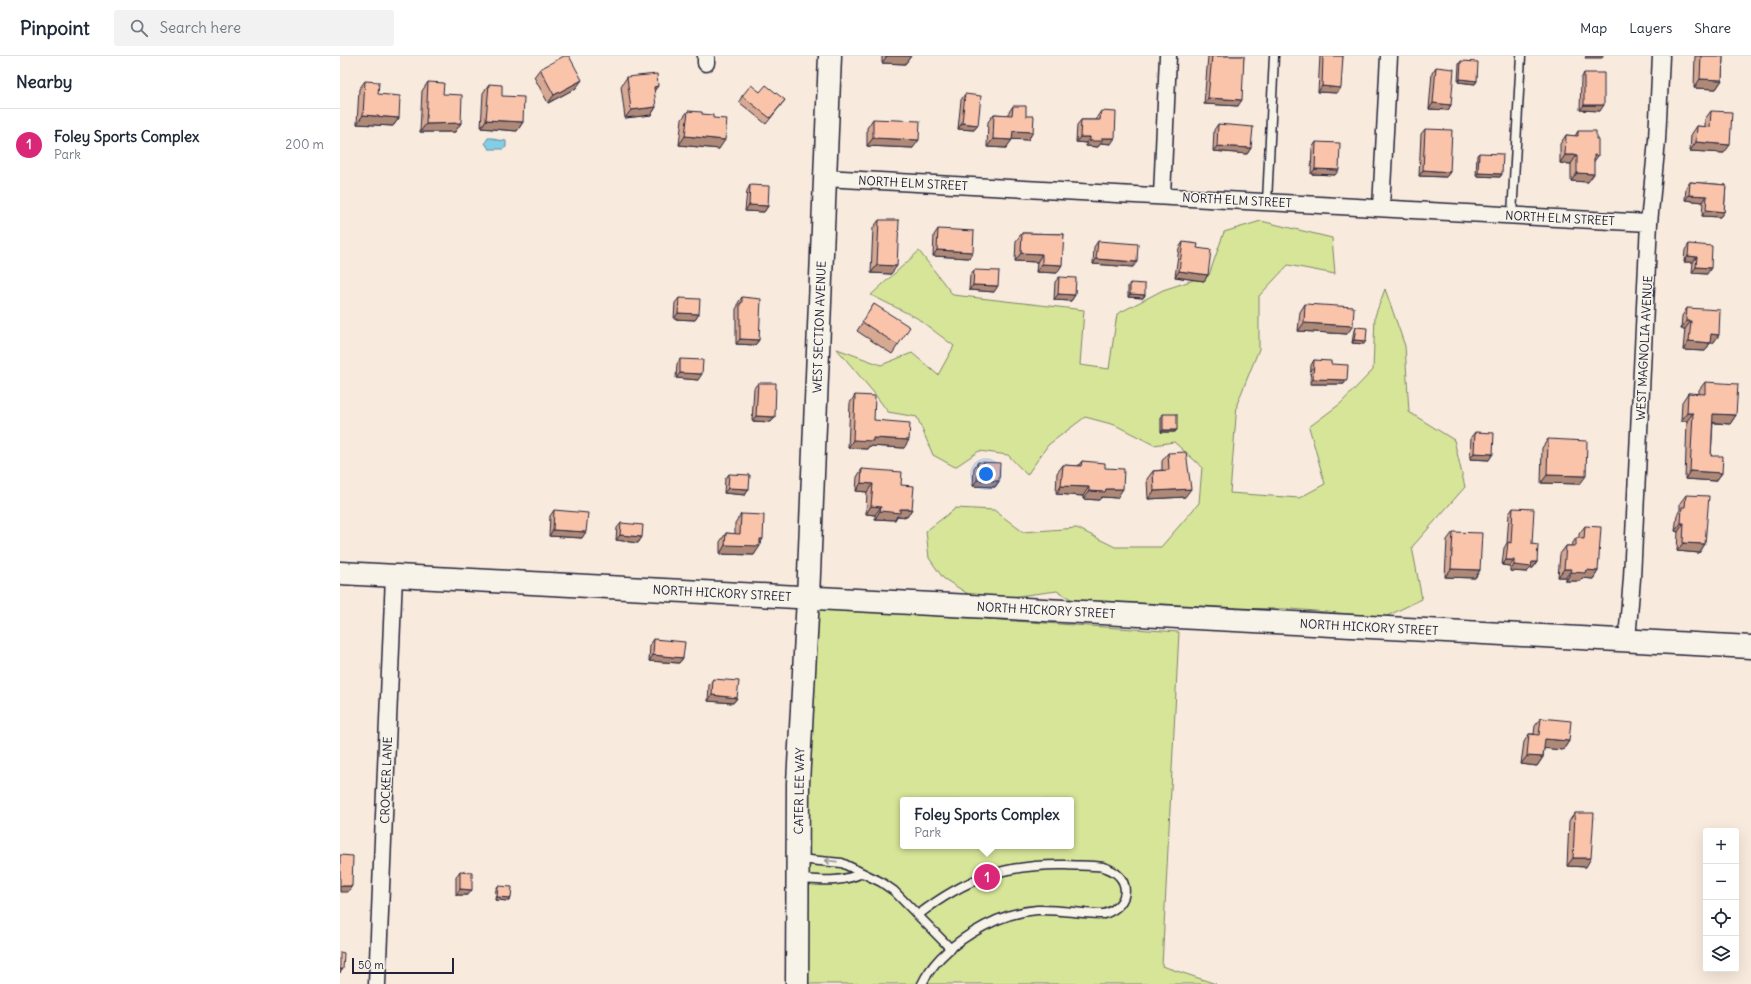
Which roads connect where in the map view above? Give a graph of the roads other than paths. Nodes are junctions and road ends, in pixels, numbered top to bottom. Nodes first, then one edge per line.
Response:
1 (830, 56) edge
2 (1168, 56) edge
3 (1274, 56) edge
4 (1389, 56) edge
5 (1521, 56) edge
6 (1661, 56) edge
7 (824, 178) junction
8 (1162, 196) junction
9 (1267, 202) junction
10 (1381, 208) junction
11 (1512, 216) junction
12 (1650, 223) junction
13 (340, 573) edge
14 (394, 576) junction
15 (808, 598) junction
16 (1627, 640) junction
17 (1751, 647) edge
18 (797, 869) junction
19 (862, 873) junction
20 (918, 915) junction
21 (951, 949) junction
22 (377, 984) edge
23 (797, 984) edge
24 (922, 984) edge

1 - 7 street, WEST SECTION AVENUE
2 - 8 street
3 - 9 lane
4 - 10 street
5 - 11 lane
6 - 12 street, WEST MAGNOLIA AVENUE
7 - 8 street, NORTH ELM STREET
7 - 15 street, WEST SECTION AVENUE
8 - 9 street, NORTH ELM STREET
9 - 10 street, NORTH ELM STREET
10 - 11 street, NORTH ELM STREET
11 - 12 street, NORTH ELM STREET
12 - 16 street, WEST MAGNOLIA AVENUE
13 - 14 street, NORTH HICKORY STREET
14 - 15 street, NORTH HICKORY STREET
14 - 22 street, CROCKER LANE
15 - 16 street, NORTH HICKORY STREET
15 - 18 street, CATER LEE WAY
16 - 17 street, NORTH HICKORY STREET
18 - 19 lane
19 -> 18 lane
18 - 23 street, CATER LEE WAY
19 - 20 lane
20 - 21 lane
20 - 21 lane
21 - 24 lane

